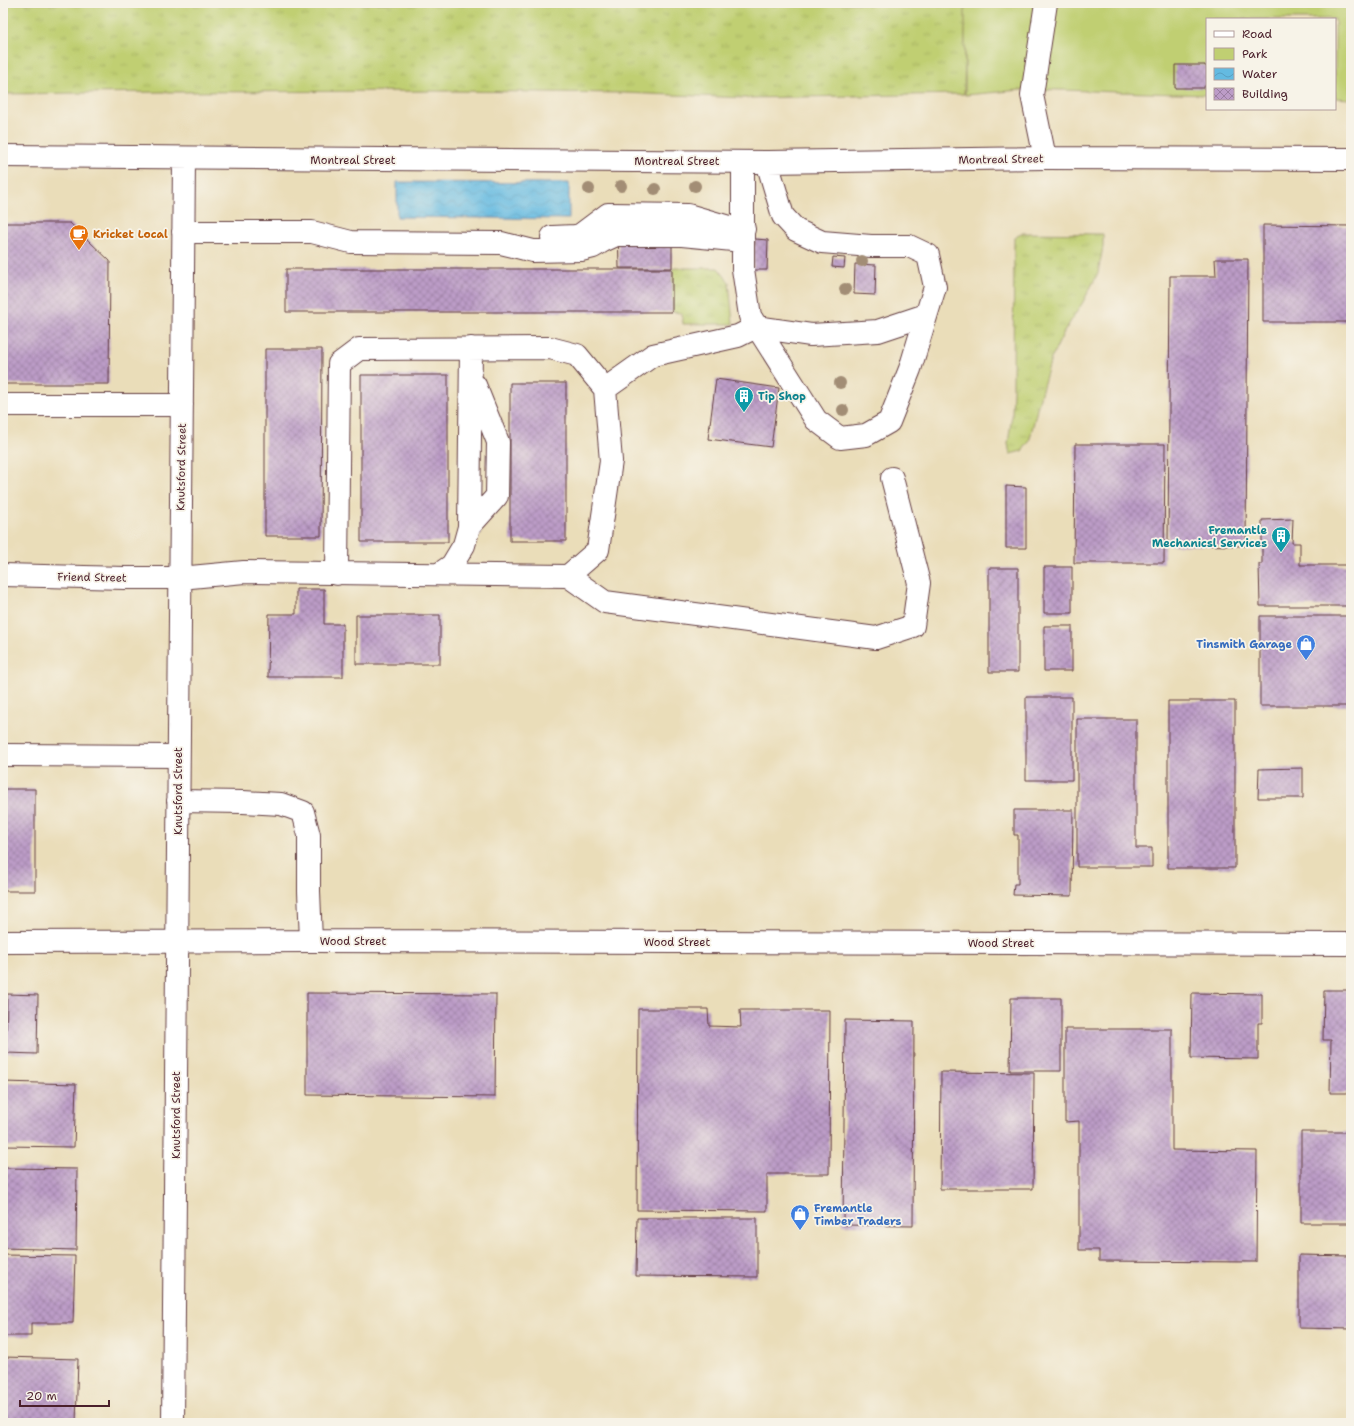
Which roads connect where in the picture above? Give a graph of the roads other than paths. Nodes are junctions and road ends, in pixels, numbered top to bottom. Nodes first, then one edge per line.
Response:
1 (1046, 3) edge
2 (3, 156) edge
3 (1045, 158) junction
4 (184, 159) junction
5 (1351, 159) edge
6 (743, 162) junction
7 (767, 162) junction
8 (183, 232) junction
9 (743, 235) junction
10 (926, 315) junction
11 (756, 327) junction
12 (471, 348) junction
13 (605, 389) junction
14 (3, 405) edge
15 (182, 405) junction
16 (892, 478) dead end
17 (337, 574) junction
18 (439, 574) junction
19 (3, 575) edge
20 (568, 576) junction
21 (180, 578) junction
22 (3, 755) edge
23 (178, 756) junction
24 (178, 801) junction
25 (311, 941) junction
26 (3, 942) edge
27 (177, 942) junction
28 (1351, 944) edge
29 (173, 1423) edge

1 - 3 street
2 - 4 street, Montreal Street
3 - 5 street, Montreal Street
3 - 7 street, Montreal Street
4 - 6 street, Montreal Street
4 - 8 street, Knutsford Street
6 - 7 street, Montreal Street
6 - 9 street
7 - 10 street
8 - 9 street
8 - 15 street, Knutsford Street
9 - 11 street
10 - 11 street
10 - 11 street
11 - 13 street
12 - 13 street
12 - 17 street
12 - 18 street
13 - 20 street
14 - 15 street
15 - 21 street, Knutsford Street
16 - 20 street
17 - 18 street, Friend Street
17 - 21 street, Friend Street
18 - 20 street, Friend Street
19 - 21 street, Friend Street
21 - 23 street, Knutsford Street
22 - 23 street
23 - 24 street, Knutsford Street
24 - 25 street
24 - 27 street, Knutsford Street
25 - 27 street, Wood Street
25 - 28 street, Wood Street
26 - 27 street, Wood Street
27 - 29 street, Knutsford Street

